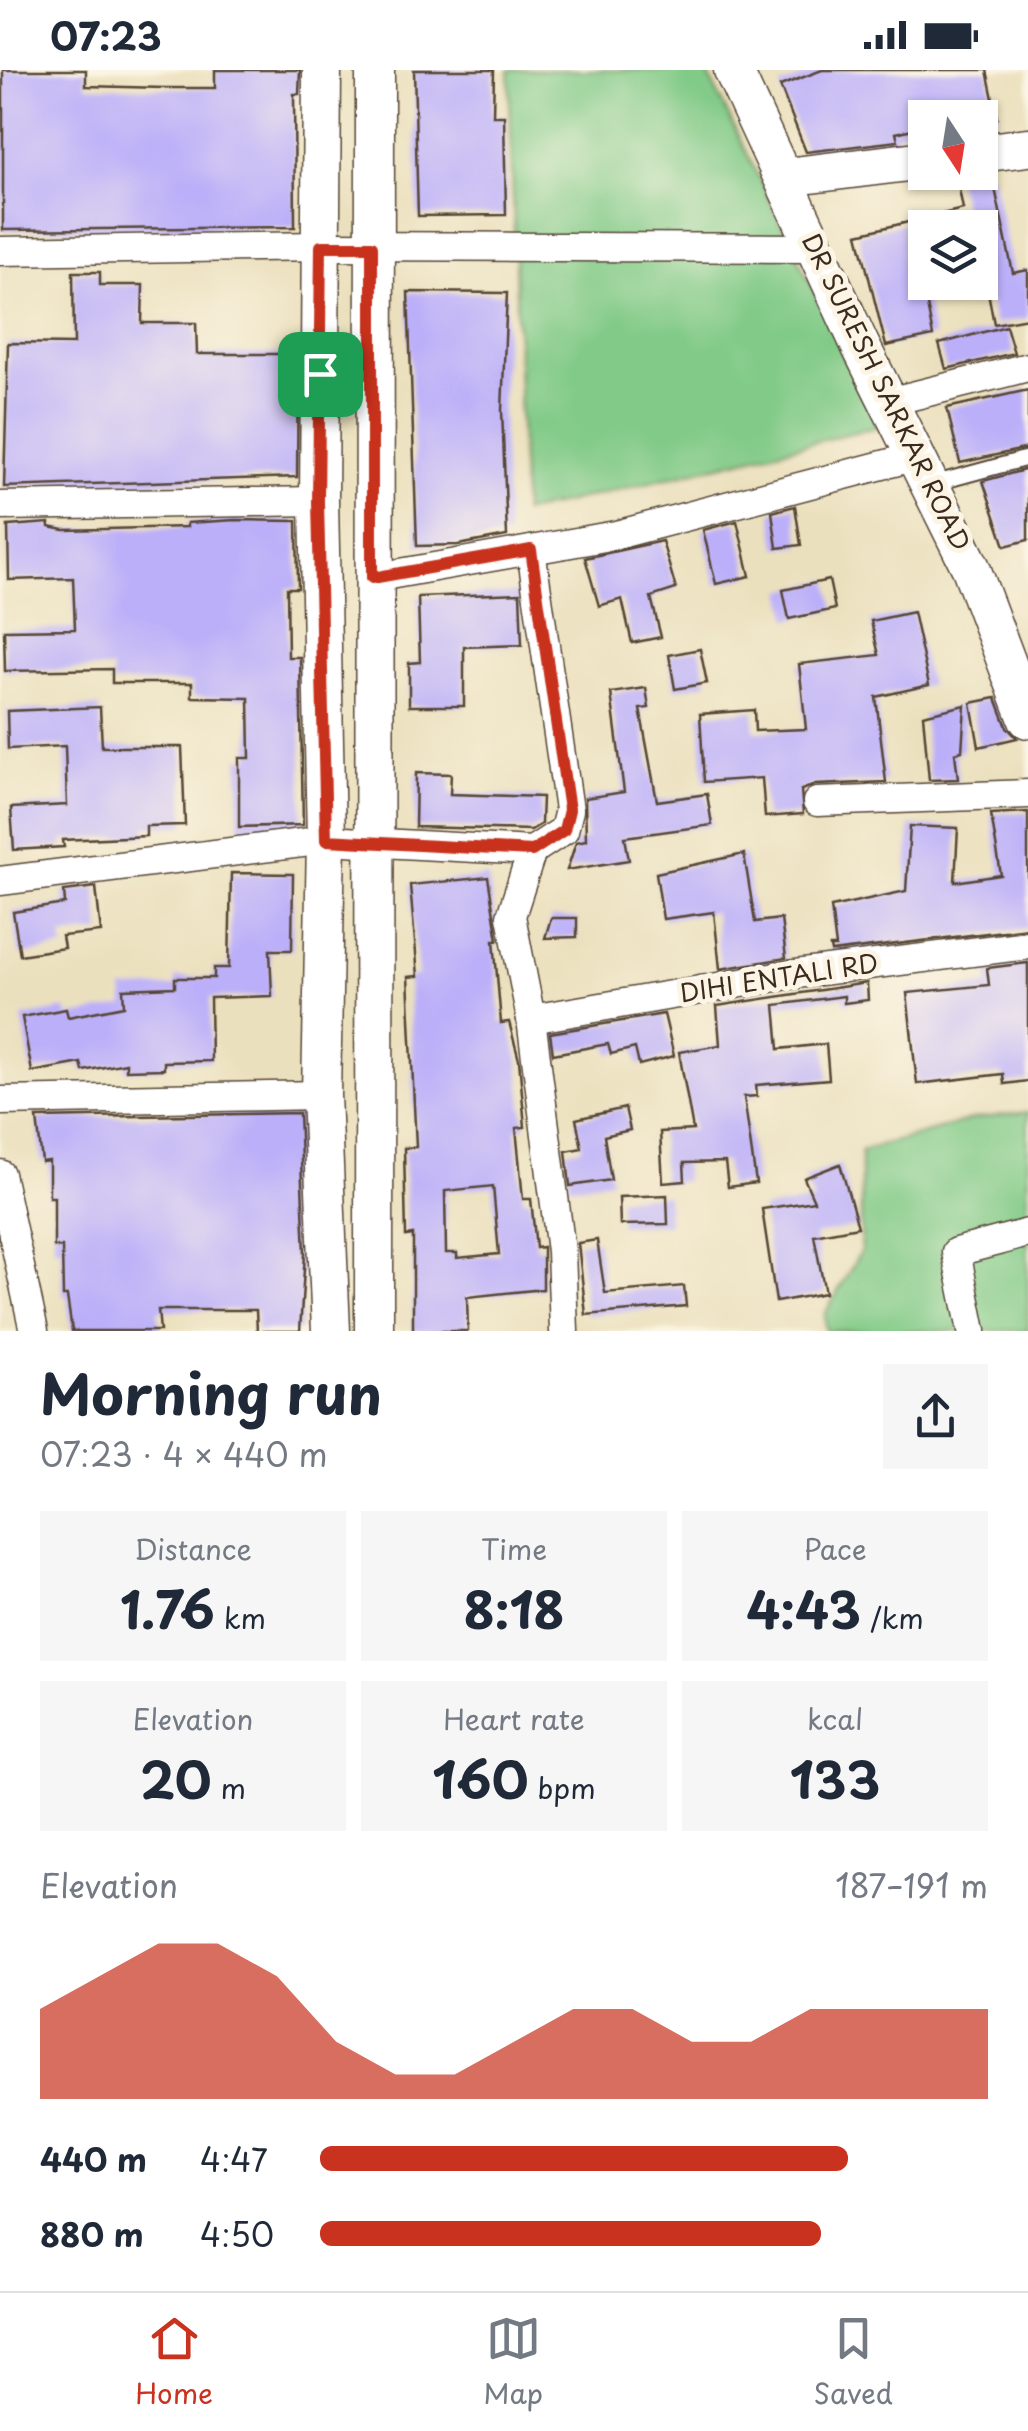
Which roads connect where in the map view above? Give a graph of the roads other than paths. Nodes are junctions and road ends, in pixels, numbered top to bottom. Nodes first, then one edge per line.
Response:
1 (322, 70) edge
2 (375, 70) edge
3 (733, 70) edge
4 (1028, 147) edge
5 (998, 151) edge
6 (908, 162) edge
7 (786, 176) junction
8 (321, 246) junction
9 (372, 246) junction
10 (816, 248) junction
11 (0, 251) edge
12 (1028, 367) edge
13 (888, 402) junction
14 (1028, 458) edge
15 (924, 470) junction
16 (318, 502) junction
17 (0, 506) edge
18 (531, 550) junction
19 (372, 578) junction
20 (1025, 701) edge
21 (1028, 794) edge
22 (817, 802) dead end
23 (326, 840) junction
24 (377, 843) junction
25 (532, 851) junction
26 (0, 881) edge
27 (1028, 946) edge
28 (532, 1019) junction
29 (321, 1095) junction
30 (0, 1101) edge
31 (0, 1174) edge
32 (1028, 1233) edge
33 (34, 1331) edge
34 (331, 1331) edge
35 (374, 1331) edge
36 (564, 1331) edge
37 (972, 1331) edge

1 - 8 main road
2 - 9 main road
3 - 7 main road, DR SURESH SARKAR ROAD
4 - 5 main road
6 - 7 main road
7 - 10 main road, DR SURESH SARKAR ROAD
8 - 9 street
8 - 11 street
8 - 16 main road
9 - 10 street
9 - 19 main road
10 - 13 main road, DR SURESH SARKAR ROAD
12 - 13 street
13 - 15 main road, DR SURESH SARKAR ROAD
14 - 15 lane
15 - 18 street
15 - 20 main road, DR SURESH SARKAR ROAD
16 - 17 street
16 - 23 main road
18 - 19 street
18 - 25 street
19 - 24 main road
21 - 22 street
23 - 24 street
23 - 26 street
23 - 29 main road
24 - 25 street
24 - 35 main road
25 - 28 street
27 - 28 street, DIHI ENTALI RD
28 - 36 street
29 - 30 street
29 - 34 main road
31 - 33 street
32 - 37 street

